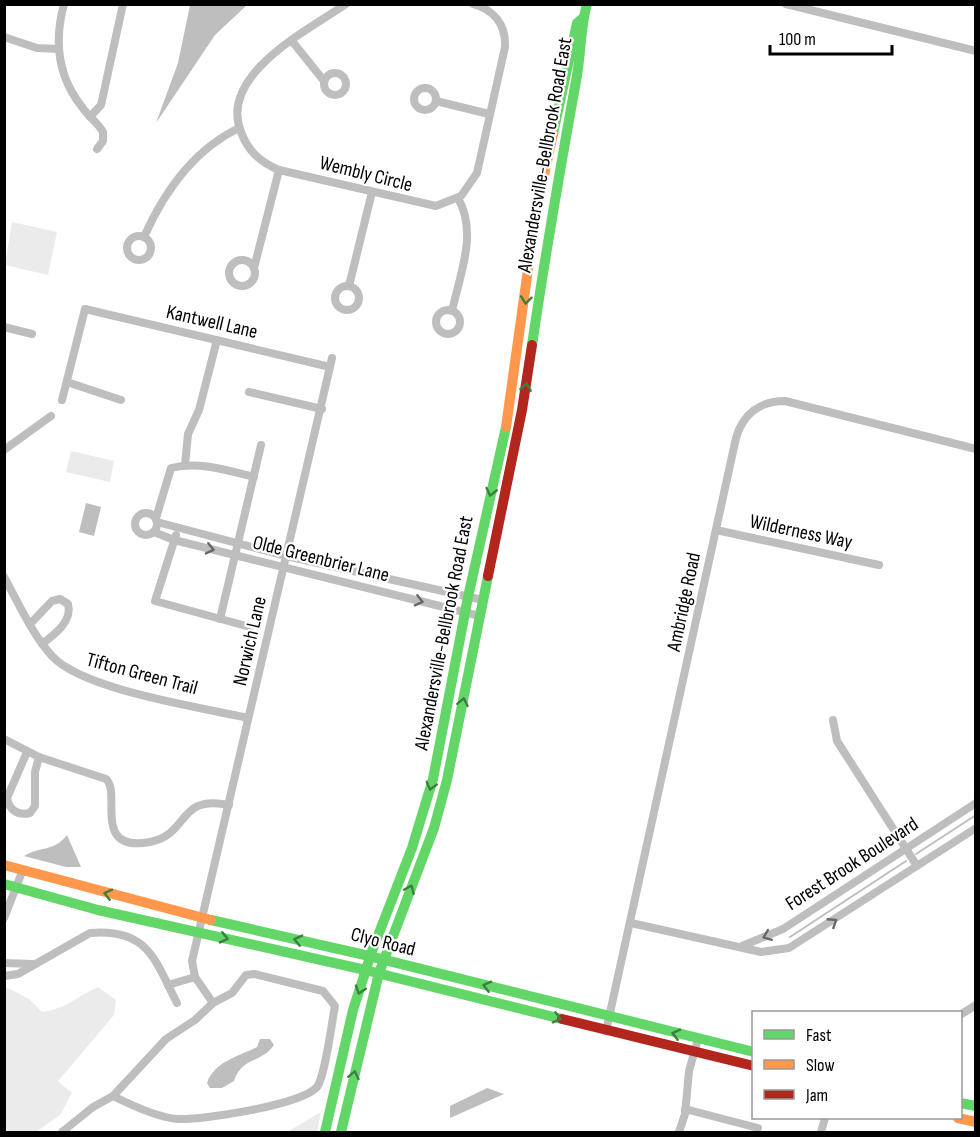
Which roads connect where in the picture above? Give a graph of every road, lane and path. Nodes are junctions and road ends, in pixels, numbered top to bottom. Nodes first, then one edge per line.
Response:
1 (64, 4) edge
2 (123, 4) edge
3 (346, 4) edge
4 (473, 4) edge
5 (587, 4) edge
6 (786, 4) edge
7 (582, 18) junction
8 (4, 37) edge
9 (292, 41) junction
10 (59, 49) junction
11 (975, 51) edge
12 (324, 81) dead end
13 (436, 101) dead end
14 (489, 114) junction
15 (90, 117) junction
16 (239, 128) junction
17 (97, 149) dead end
18 (279, 170) junction
19 (372, 192) junction
20 (458, 198) junction
21 (144, 237) dead end
22 (531, 253) junction
23 (544, 256) junction
24 (254, 268) dead end
25 (349, 286) dead end
26 (452, 310) dead end
27 (4, 327) edge
28 (32, 334) dead end
29 (217, 340) junction
30 (331, 363) joint
31 (67, 382) junction
32 (249, 392) dead end
33 (62, 400) dead end
34 (122, 400) dead end
35 (510, 408) junction
36 (322, 409) junction
37 (522, 410) junction
38 (51, 417) dead end
39 (261, 445) dead end
40 (975, 449) edge
41 (4, 450) edge
42 (185, 465) junction
43 (254, 477) junction
44 (157, 520) junction
45 (179, 530) junction
46 (716, 530) junction
47 (154, 532) junction
48 (174, 540) junction
49 (238, 543) junction
50 (235, 555) junction
51 (286, 556) junction
52 (879, 565) dead end
53 (284, 568) junction
54 (4, 577) edge
55 (468, 597) junction
56 (483, 600) junction
57 (465, 613) junction
58 (480, 616) junction
59 (220, 619) junction
60 (30, 624) junction
61 (250, 627) dead end
62 (42, 644) junction
63 (248, 718) junction
64 (833, 720) dead end
65 (4, 738) edge
66 (27, 752) junction
67 (39, 757) junction
68 (975, 803) edge
69 (229, 805) junction
70 (975, 828) edge
71 (906, 848) junction
72 (4, 865) edge
73 (917, 866) junction
74 (22, 872) junction
75 (10, 886) edge
76 (4, 918) edge
77 (201, 918) junction
78 (631, 923) junction
79 (198, 932) junction
80 (742, 946) junction
81 (370, 957) junction
82 (383, 960) junction
83 (4, 963) edge
84 (32, 964) junction
85 (366, 970) junction
86 (379, 973) junction
87 (4, 976) edge
88 (195, 977) junction
89 (168, 985) junction
90 (177, 1003) dead end
91 (213, 1003) junction
92 (975, 1005) edge
93 (962, 1014) edge
94 (609, 1017) junction
95 (606, 1031) junction
96 (698, 1039) junction
97 (694, 1052) junction
98 (752, 1052) edge
99 (752, 1066) edge
100 (113, 1096) junction
101 (685, 1109) junction
102 (758, 1128) dead end
103 (62, 1132) edge
104 (325, 1132) edge
105 (341, 1132) edge
106 (679, 1132) edge

1 - 10 street
2 - 15 street
3 - 9 street
4 - 14 street
5 - 7 main road
6 - 11 street
7 - 22 main road, Alexandersville-Bellbrook Road East
7 - 23 main road, Alexandersville-Bellbrook Road East
8 - 10 street
9 - 12 street
9 - 16 street
10 - 15 street
13 - 14 street
14 - 20 street
15 - 17 street
16 - 18 street, Wembly Circle
16 - 21 street
18 - 19 street, Wembly Circle
18 - 24 street
19 - 20 street, Wembly Circle
19 - 25 street
20 - 26 street
22 - 23 main road
22 -> 35 main road, Alexandersville-Bellbrook Road East
37 -> 23 main road, Alexandersville-Bellbrook Road East
27 - 28 street
29 - 30 street, Kantwell Lane
29 - 31 street, Kantwell Lane
29 - 42 street
30 - 36 street, Norwich Lane
31 - 33 street
31 - 34 street
32 - 36 street
35 - 37 main road
35 -> 55 main road, Alexandersville-Bellbrook Road East
36 - 51 street, Norwich Lane
37 - 56 main road, Alexandersville-Bellbrook Road East
38 - 41 street
39 - 43 street
40 - 46 street, Ambridge Road
42 - 43 street
42 - 44 street
43 - 49 street
44 - 45 street, Olde Greenbrier Lane
44 - 47 street
44 - 47 street, Olde Greenbrier Lane
45 - 48 street
45 - 49 street, Olde Greenbrier Lane
46 - 52 street, Wilderness Way
46 - 78 street, Ambridge Road
47 - 48 street, Olde Greenbrier Lane
48 -> 50 street, Olde Greenbrier Lane
48 - 59 street
49 - 50 street
49 - 51 street, Olde Greenbrier Lane
50 - 53 street, Olde Greenbrier Lane
50 - 59 street
51 - 53 street, Norwich Lane
51 - 55 street, Olde Greenbrier Lane
53 -> 57 street, Olde Greenbrier Lane
53 - 63 street, Norwich Lane
54 - 60 street, Tifton Green Trail
55 - 56 street, Olde Greenbrier Lane
55 - 57 main road, Alexandersville-Bellbrook Road East
56 - 58 main road, Alexandersville-Bellbrook Road East
57 - 58 street, Olde Greenbrier Lane
57 -> 81 main road, Alexandersville-Bellbrook Road East
82 -> 58 main road, Alexandersville-Bellbrook Road East
59 - 61 street
60 - 62 street, Tifton Green Trail
60 - 62 street
62 - 63 street, Tifton Green Trail
63 - 69 street, Norwich Lane
64 - 71 street
65 - 66 street
66 - 67 street
66 - 67 street
67 - 69 street
68 - 71 street, Forest Brook Boulevard
69 - 77 street, Norwich Lane
70 - 73 street, Forest Brook Boulevard
71 - 73 street
71 -> 80 street, Forest Brook Boulevard
72 - 74 main road, Clyo Road
80 -> 73 street, Forest Brook Boulevard
74 - 75 street
77 -> 74 main road, Clyo Road
75 - 76 street
75 - 79 main road, Clyo Road
77 - 79 street, Norwich Lane
81 -> 77 main road, Clyo Road
78 - 80 street, Forest Brook Boulevard
78 - 94 street, Ambridge Road
79 -> 85 main road, Clyo Road
79 - 88 street, Norwich Lane
81 - 82 main road, Clyo Road
81 - 85 main road, Alexandersville-Bellbrook Road East
82 - 86 main road, Alexandersville-Bellbrook Road East
94 -> 82 main road, Clyo Road
83 - 84 street
84 - 87 street
84 - 89 street
85 - 86 main road, Clyo Road
85 -> 104 main road, Alexandersville-Bellbrook Road East
86 -> 95 main road, Clyo Road
105 -> 86 main road, Alexandersville-Bellbrook Road East
88 - 89 street
88 - 91 street
89 - 90 street
91 - 100 street
91 - 100 street
92 - 93 street
94 - 95 street, Ambridge Road
96 -> 94 main road, Clyo Road
95 - 97 main road, Clyo Road
96 - 97 street
96 - 98 main road, Clyo Road
97 - 99 main road, Clyo Road
97 - 101 street
100 - 103 street
101 - 102 street
101 - 106 street

